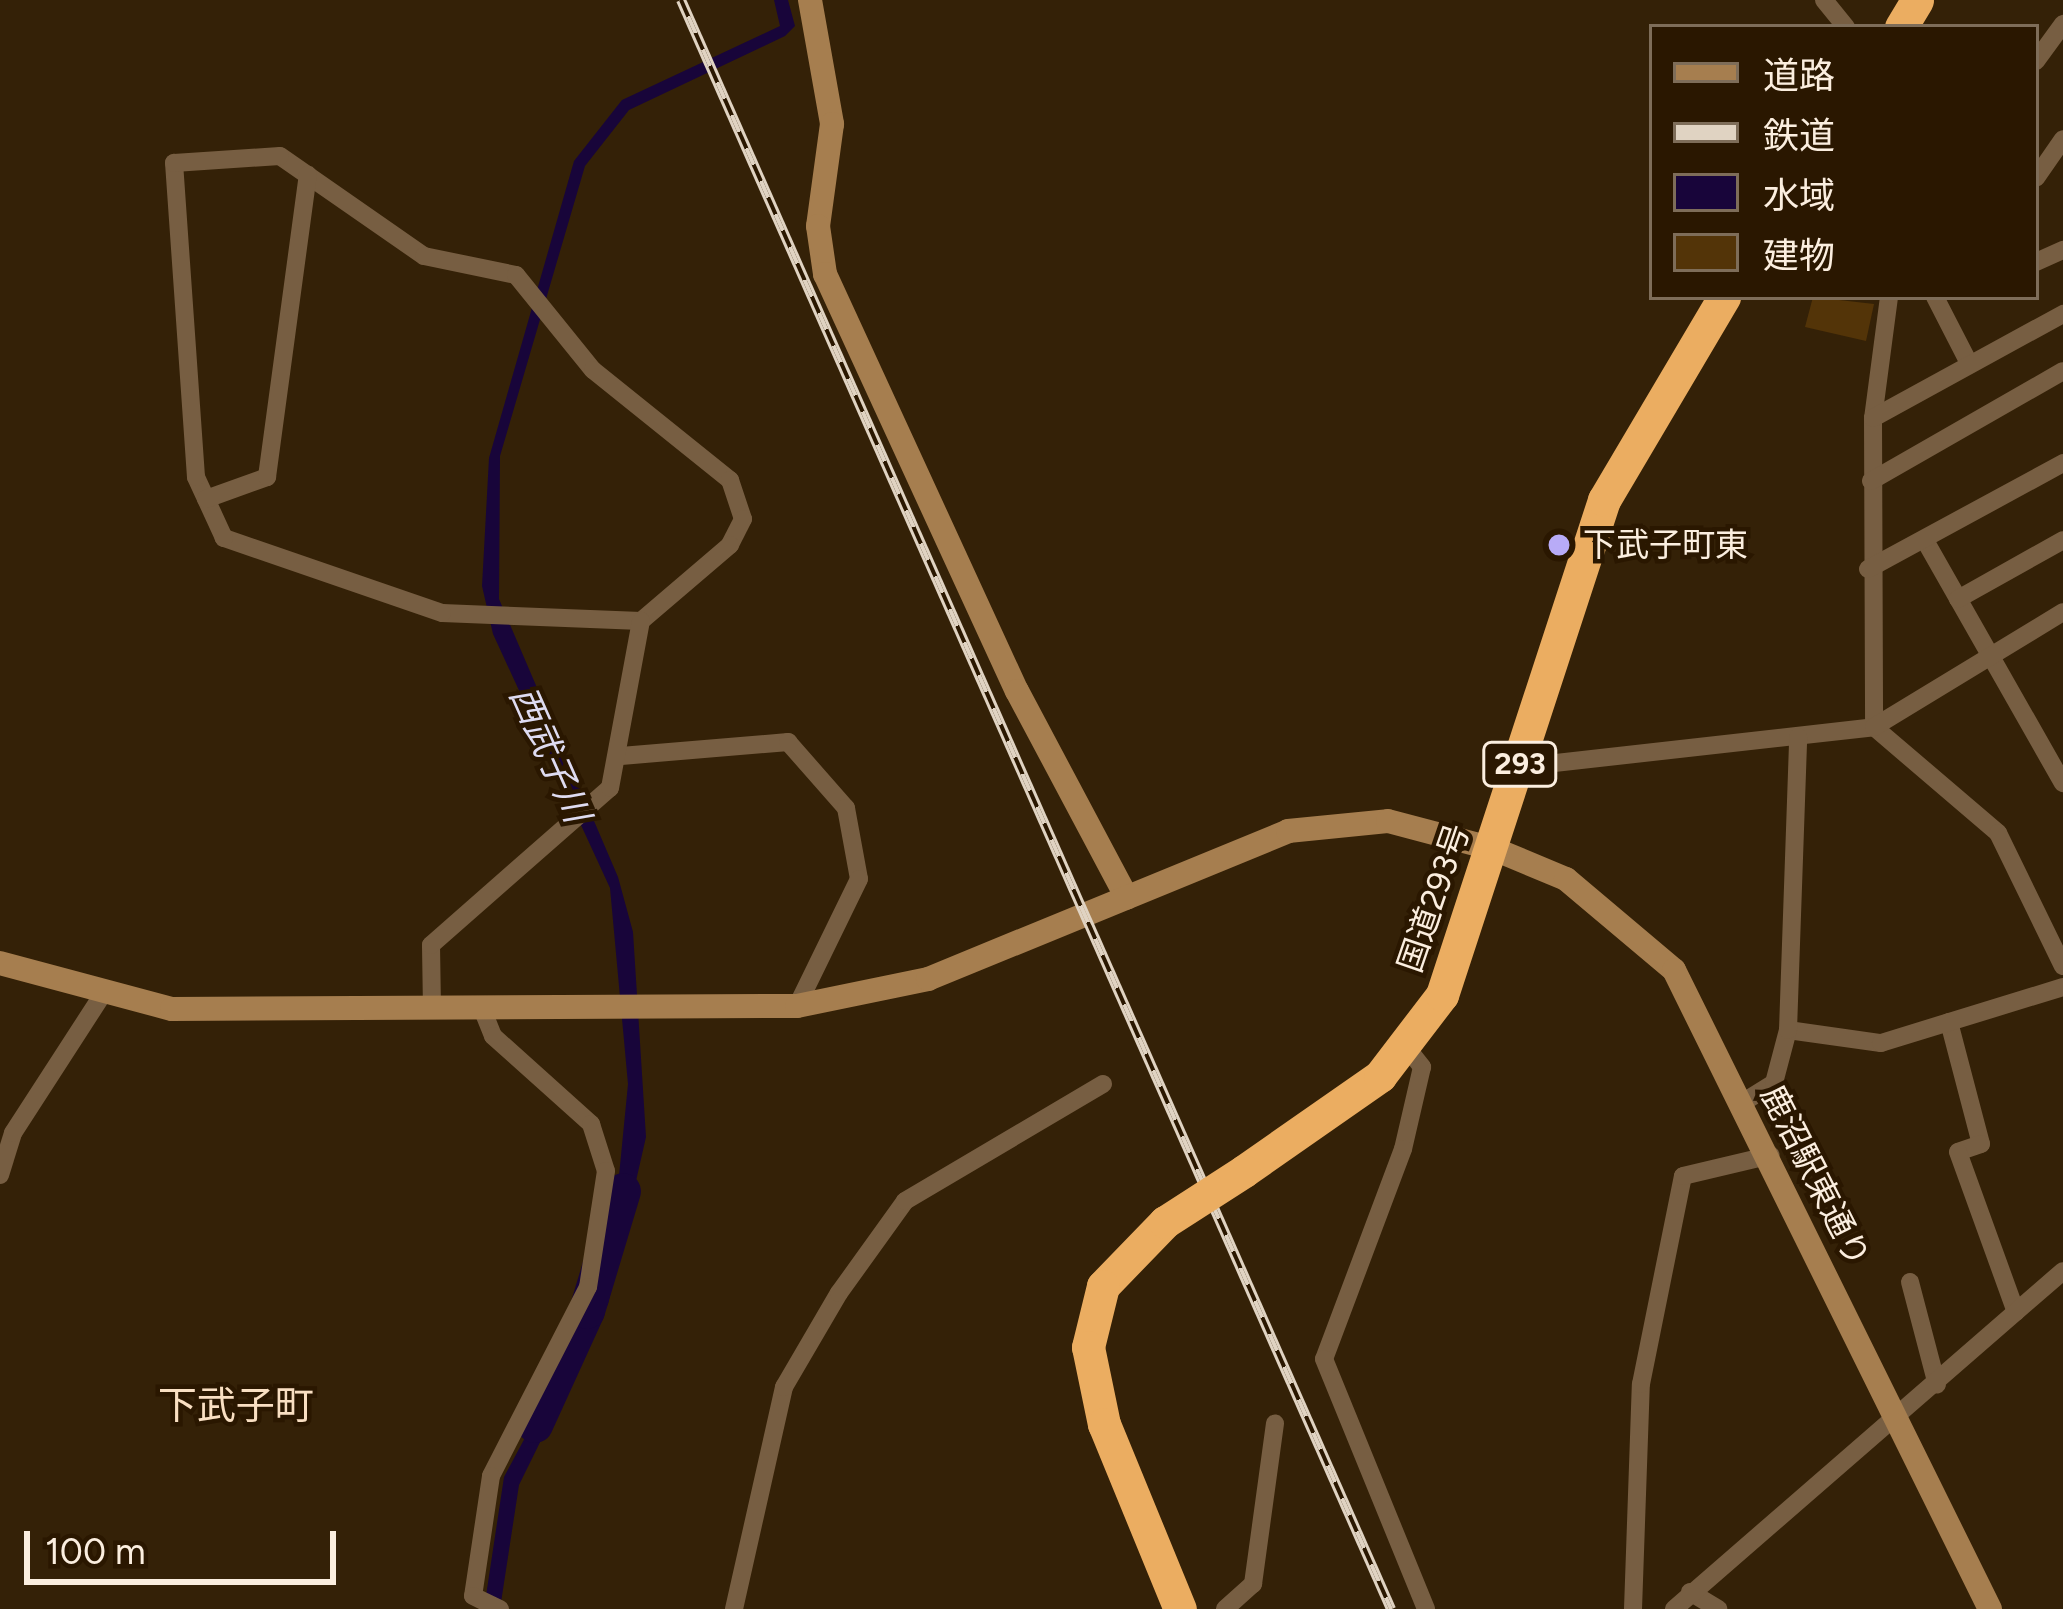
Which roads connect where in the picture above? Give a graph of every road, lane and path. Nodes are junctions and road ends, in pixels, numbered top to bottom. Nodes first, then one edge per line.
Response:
1 (810, 0) edge
2 (1824, 0) edge
3 (1844, 24) edge
4 (2063, 24) edge
5 (2039, 57) edge
6 (2063, 139) edge
7 (2039, 174) edge
8 (308, 175) junction
9 (1722, 300) edge
10 (1889, 300) edge
11 (1937, 300) edge
12 (2063, 314) edge
13 (1970, 365) junction
14 (2063, 371) edge
15 (1873, 418) junction
16 (2063, 463) edge
17 (1871, 481) junction
18 (206, 499) junction
19 (2063, 540) edge
20 (1927, 544) junction
21 (1868, 569) junction
22 (1958, 599) junction
23 (2062, 614) edge
24 (641, 621) junction
25 (1990, 656) junction
26 (1874, 727) junction
27 (1798, 737) junction
28 (621, 756) junction
29 (1519, 767) junction
30 (2063, 783) edge
31 (1494, 848) junction
32 (1127, 898) junction
33 (0, 963) edge
34 (2063, 966) edge
35 (2063, 987) edge
36 (103, 994) junction
37 (797, 1006) junction
38 (432, 1009) junction
39 (483, 1011) junction
40 (1949, 1022) junction
41 (1788, 1030) junction
42 (1408, 1049) junction
43 (1102, 1084) dead end
44 (1742, 1103) junction
45 (1771, 1155) junction
46 (0, 1175) edge
47 (2063, 1271) edge
48 (1910, 1282) dead end
49 (2016, 1312) junction
50 (1937, 1385) junction
51 (1897, 1420) junction
52 (1275, 1424) dead end
53 (1704, 1603) edge
54 (500, 1609) edge
55 (734, 1609) edge
56 (1180, 1609) edge
57 (1225, 1609) edge
58 (1426, 1609) edge
59 (1634, 1609) edge
60 (1674, 1609) edge
61 (1990, 1609) edge

1 - 32 street
2 - 3 street
4 - 5 street
6 - 7 street
8 - 18 street
8 - 18 street
8 - 24 street
9 - 29 highway, 国道293号 / 293
10 - 15 street
11 - 13 street
12 - 13 street
13 - 15 street
14 - 17 street
15 - 17 street
16 - 20 street
17 - 21 street
18 - 24 street
19 - 22 street
20 - 21 street
20 - 22 street
21 - 26 street
22 - 25 street
23 - 25 street
24 - 28 street
25 - 26 street
25 - 30 street
26 - 27 street
26 - 34 street
27 - 29 street
27 - 41 street
28 - 37 street
28 - 38 street
29 - 31 highway, 国道293号 / 293
31 - 32 street, 鹿沼駅東通り
31 - 42 highway, 国道293号 / 293
31 - 44 street, 鹿沼駅東通り
32 - 37 street, 鹿沼駅東通り
33 - 36 street, 鹿沼駅東通り
35 - 40 street
36 - 38 street, 鹿沼駅東通り
36 - 46 street
37 - 39 street, 鹿沼駅東通り
38 - 39 street, 鹿沼駅東通り
39 - 54 street
40 - 41 street
40 - 49 street
41 - 44 street
42 - 56 highway, 国道293号 / 293, bridge
42 - 58 street
43 - 55 street
44 - 45 street, 鹿沼駅東通り
45 - 51 street, 鹿沼駅東通り
45 - 59 street
47 - 49 street
48 - 50 street
49 - 50 street
50 - 51 street
51 - 53 street
51 - 61 street, 鹿沼駅東通り
52 - 57 street
53 - 60 street

